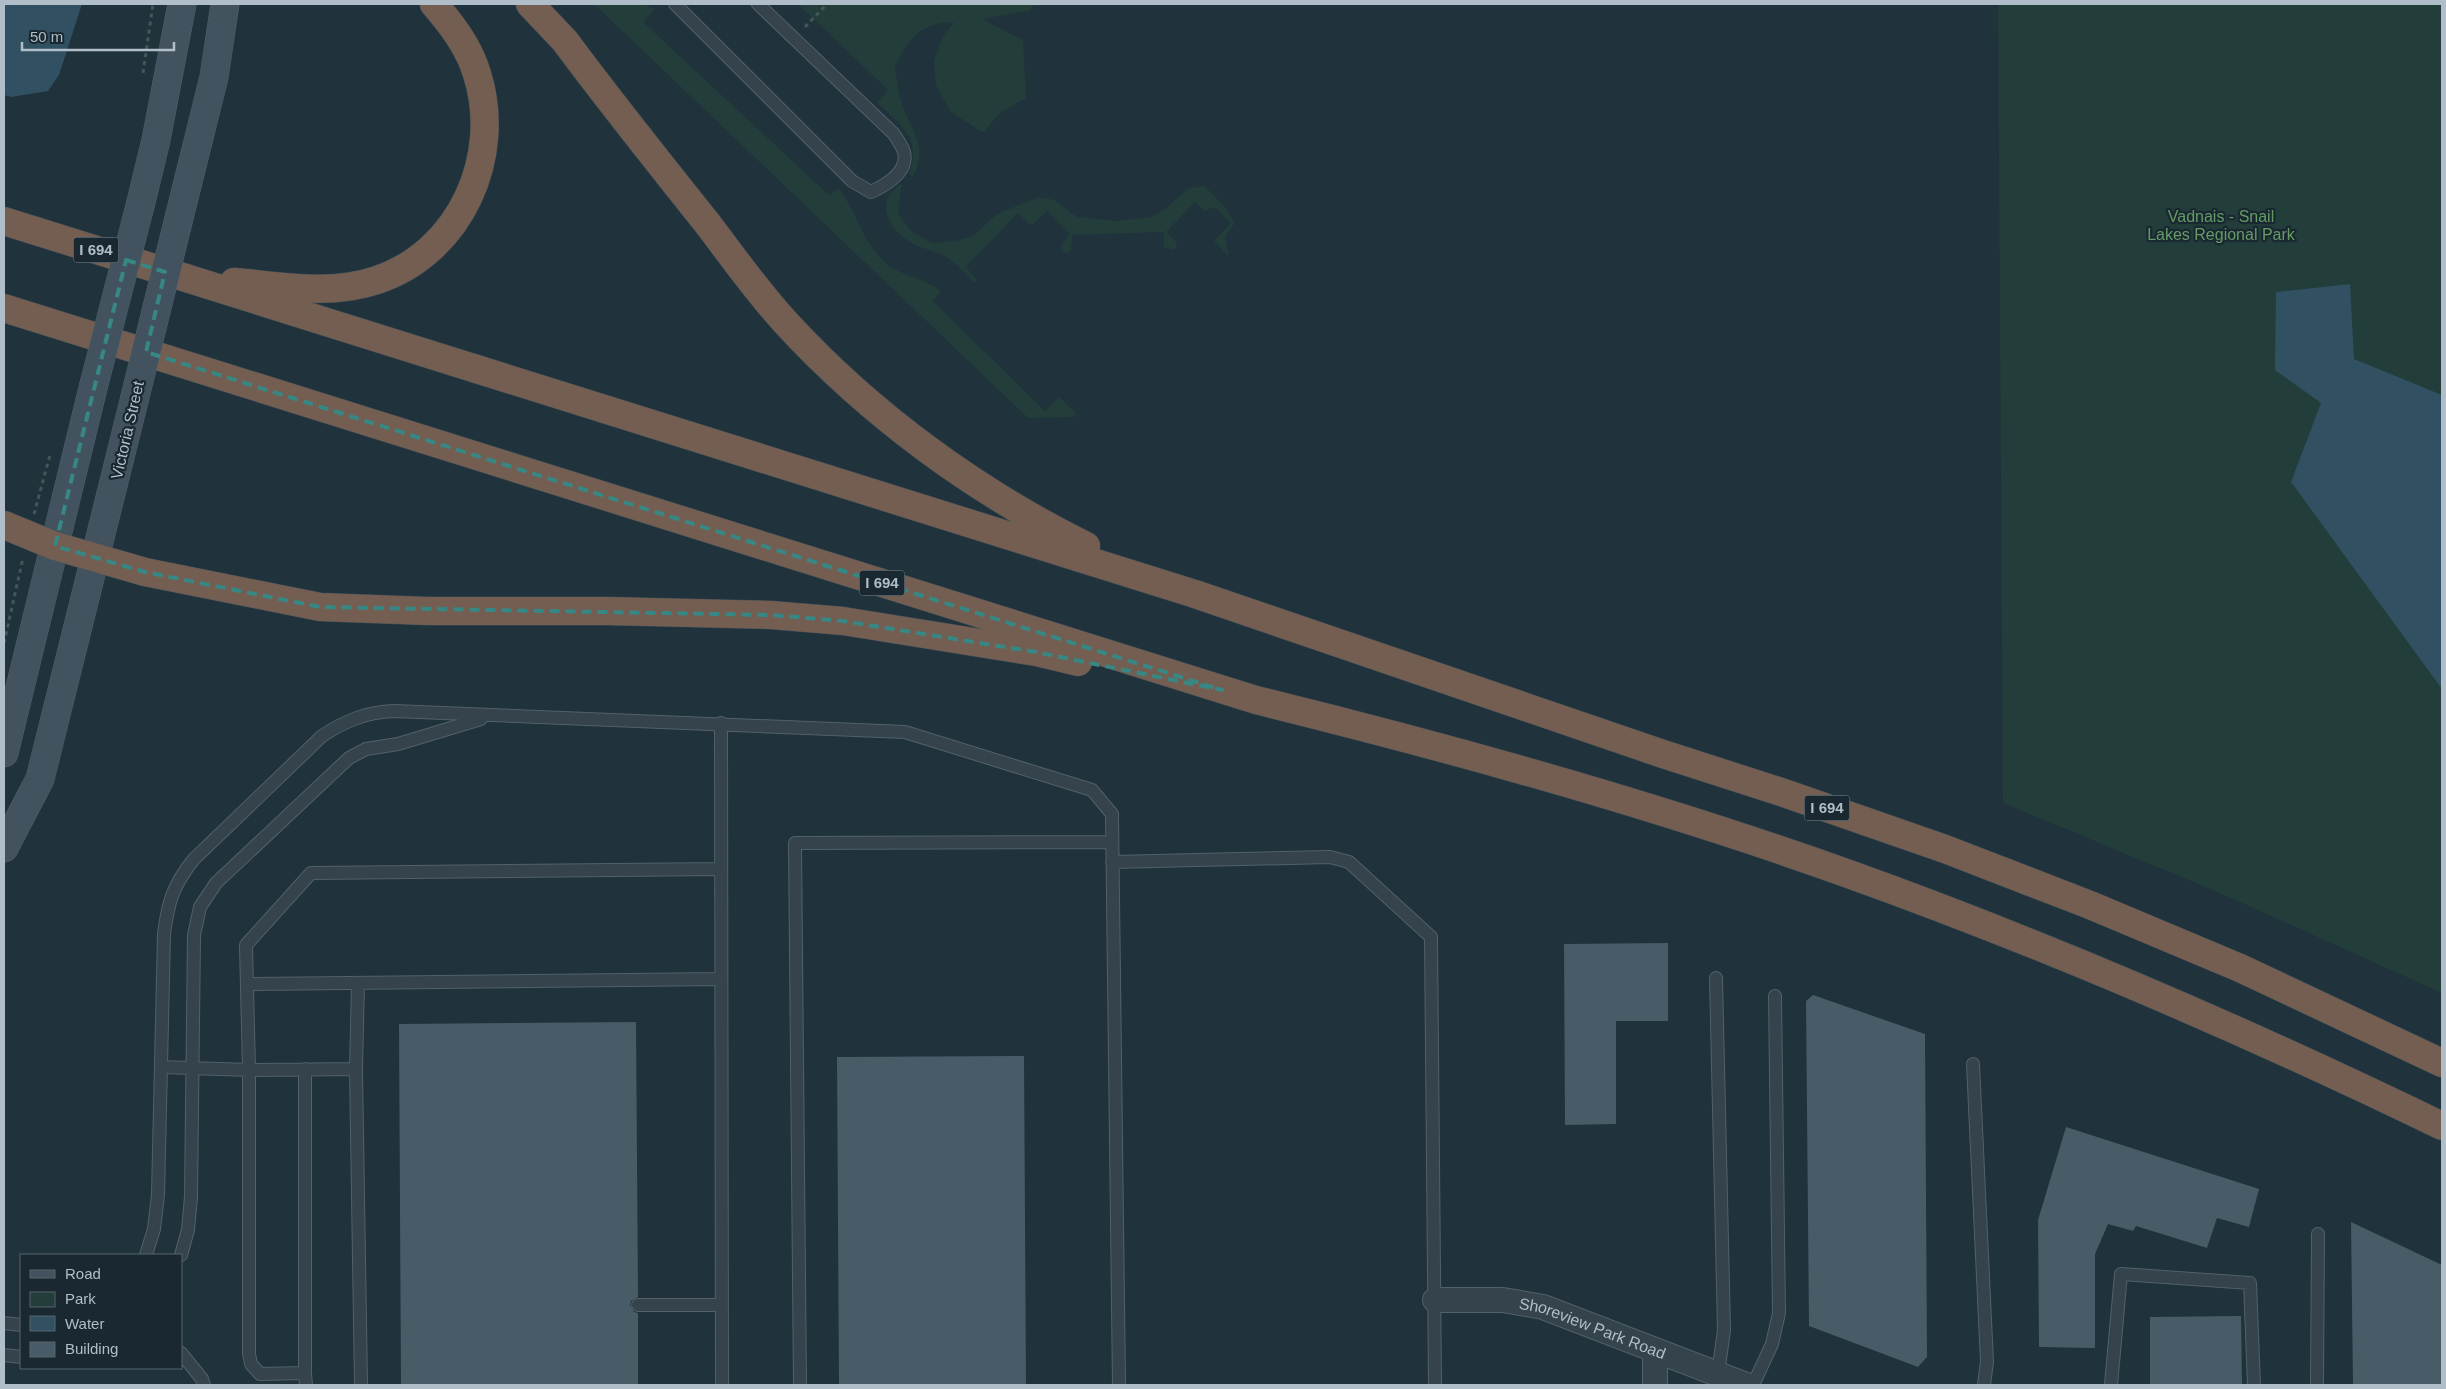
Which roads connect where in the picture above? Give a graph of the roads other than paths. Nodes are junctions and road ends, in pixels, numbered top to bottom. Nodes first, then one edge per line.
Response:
1 (182, 4) edge
2 (225, 4) edge
3 (434, 4) edge
4 (530, 4) edge
5 (675, 4) edge
6 (758, 4) edge
7 (4, 222) edge
8 (189, 280) junction
9 (4, 308) edge
10 (4, 525) edge
11 (55, 546) junction
12 (96, 560) junction
13 (1195, 594) junction
14 (1222, 690) junction
15 (490, 716) junction
16 (721, 723) junction
17 (4, 753) edge
18 (1112, 842) junction
19 (4, 848) edge
20 (1112, 862) junction
21 (721, 869) junction
22 (1716, 978) dead end
23 (721, 979) junction
24 (358, 983) junction
25 (247, 984) junction
26 (1775, 996) dead end
27 (2442, 1063) edge
28 (1973, 1064) dead end
29 (161, 1067) junction
30 (193, 1068) junction
31 (356, 1069) junction
32 (249, 1070) junction
33 (304, 1070) junction
34 (2442, 1126) edge
35 (2318, 1234) dead end
36 (146, 1254) edge
37 (180, 1254) edge
38 (1434, 1300) junction
39 (638, 1305) dead end
40 (722, 1305) junction
41 (4, 1323) edge
42 (20, 1325) edge
43 (1655, 1350) junction
44 (182, 1354) edge
45 (4, 1355) edge
46 (20, 1357) edge
47 (1718, 1374) junction
48 (306, 1379) edge
49 (204, 1385) edge
50 (361, 1385) edge
51 (722, 1385) edge
52 (800, 1385) edge
53 (1119, 1385) edge
54 (1436, 1385) edge
55 (1655, 1385) edge
56 (1746, 1385) edge
57 (1753, 1385) edge
58 (1984, 1385) edge
59 (2111, 1385) edge
60 (2254, 1385) edge
61 (2317, 1385) edge

1 - 11 street, bridge
2 - 12 street, Victoria Street, bridge
3 - 8 highway
4 - 13 highway
5 - 6 lane
7 - 8 highway, I 694
8 - 13 highway, I 694
9 - 14 highway, I 694
10 - 11 highway
11 - 12 highway
11 - 17 street
12 - 14 highway
12 - 19 street, Victoria Street
13 - 27 highway, I 694
14 - 34 highway, I 694
15 - 16 lane
15 - 29 lane
15 - 30 lane
16 - 18 lane
16 - 21 lane
18 - 20 lane
18 - 52 lane
20 - 38 lane
20 - 53 lane
21 - 23 lane
21 - 25 lane
22 - 47 lane
23 - 24 lane
23 - 40 lane
24 - 25 lane
24 - 31 lane
25 - 32 lane
26 - 57 lane
28 - 58 lane
29 - 30 lane
29 - 36 lane
30 - 32 lane
30 - 37 lane
31 - 33 lane
31 - 50 lane
32 - 33 lane
32 - 48 lane
33 - 48 lane
35 - 61 lane
38 - 43 street, Shoreview Park Road
38 - 54 lane
39 - 40 lane
40 - 51 lane
41 - 42 lane
43 - 47 street, Shoreview Park Road
43 - 55 street
44 - 49 lane
45 - 46 lane
47 - 56 street, Shoreview Park Road
59 - 60 lane

